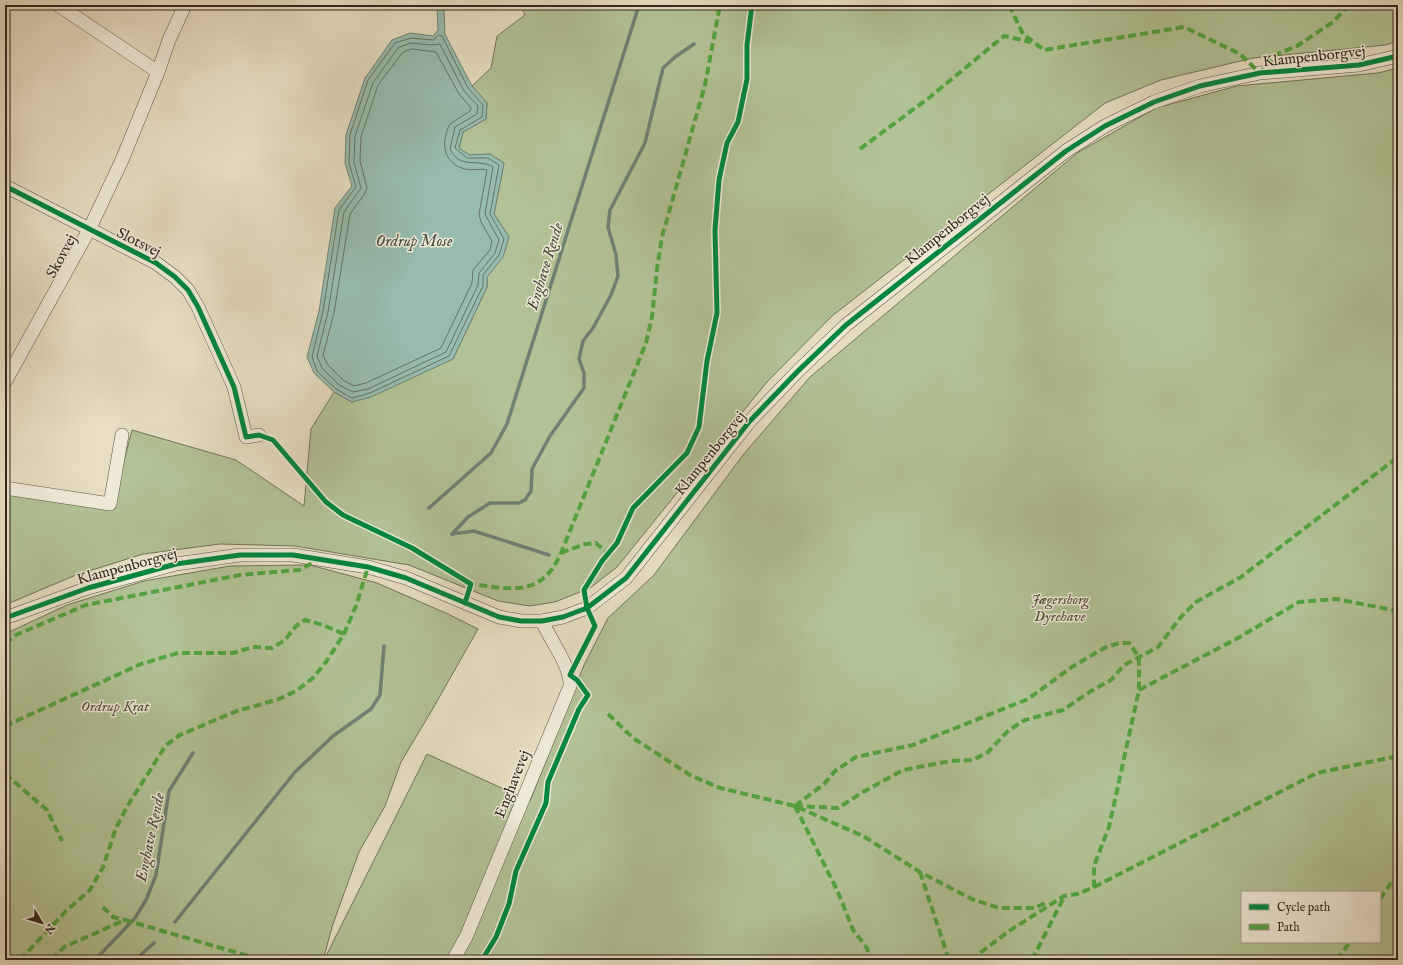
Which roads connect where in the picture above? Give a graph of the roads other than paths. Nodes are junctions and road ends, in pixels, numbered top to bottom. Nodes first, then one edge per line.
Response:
1 (58, 5) edge
2 (185, 5) edge
3 (1398, 56) edge
4 (158, 72) junction
5 (5, 186) edge
6 (89, 230) junction
7 (5, 382) edge
8 (122, 435) dead end
9 (259, 435) dead end
10 (5, 488) edge
11 (39, 606) junction
12 (5, 618) edge
13 (542, 621) junction
14 (5, 624) edge
15 (453, 960) edge

1 - 4 street
2 - 4 street, Skovvej
3 - 13 street, Klampenborgvej
4 - 6 street, Skovvej
5 - 6 street, Slotsvej
6 - 7 street, Skovvej
6 - 9 street, Slotsvej
8 - 10 street
11 - 12 street, Klampenborgvej
11 - 13 street, Klampenborgvej
11 - 14 street, Klampenborgvej
13 - 15 street, Enghavevej

